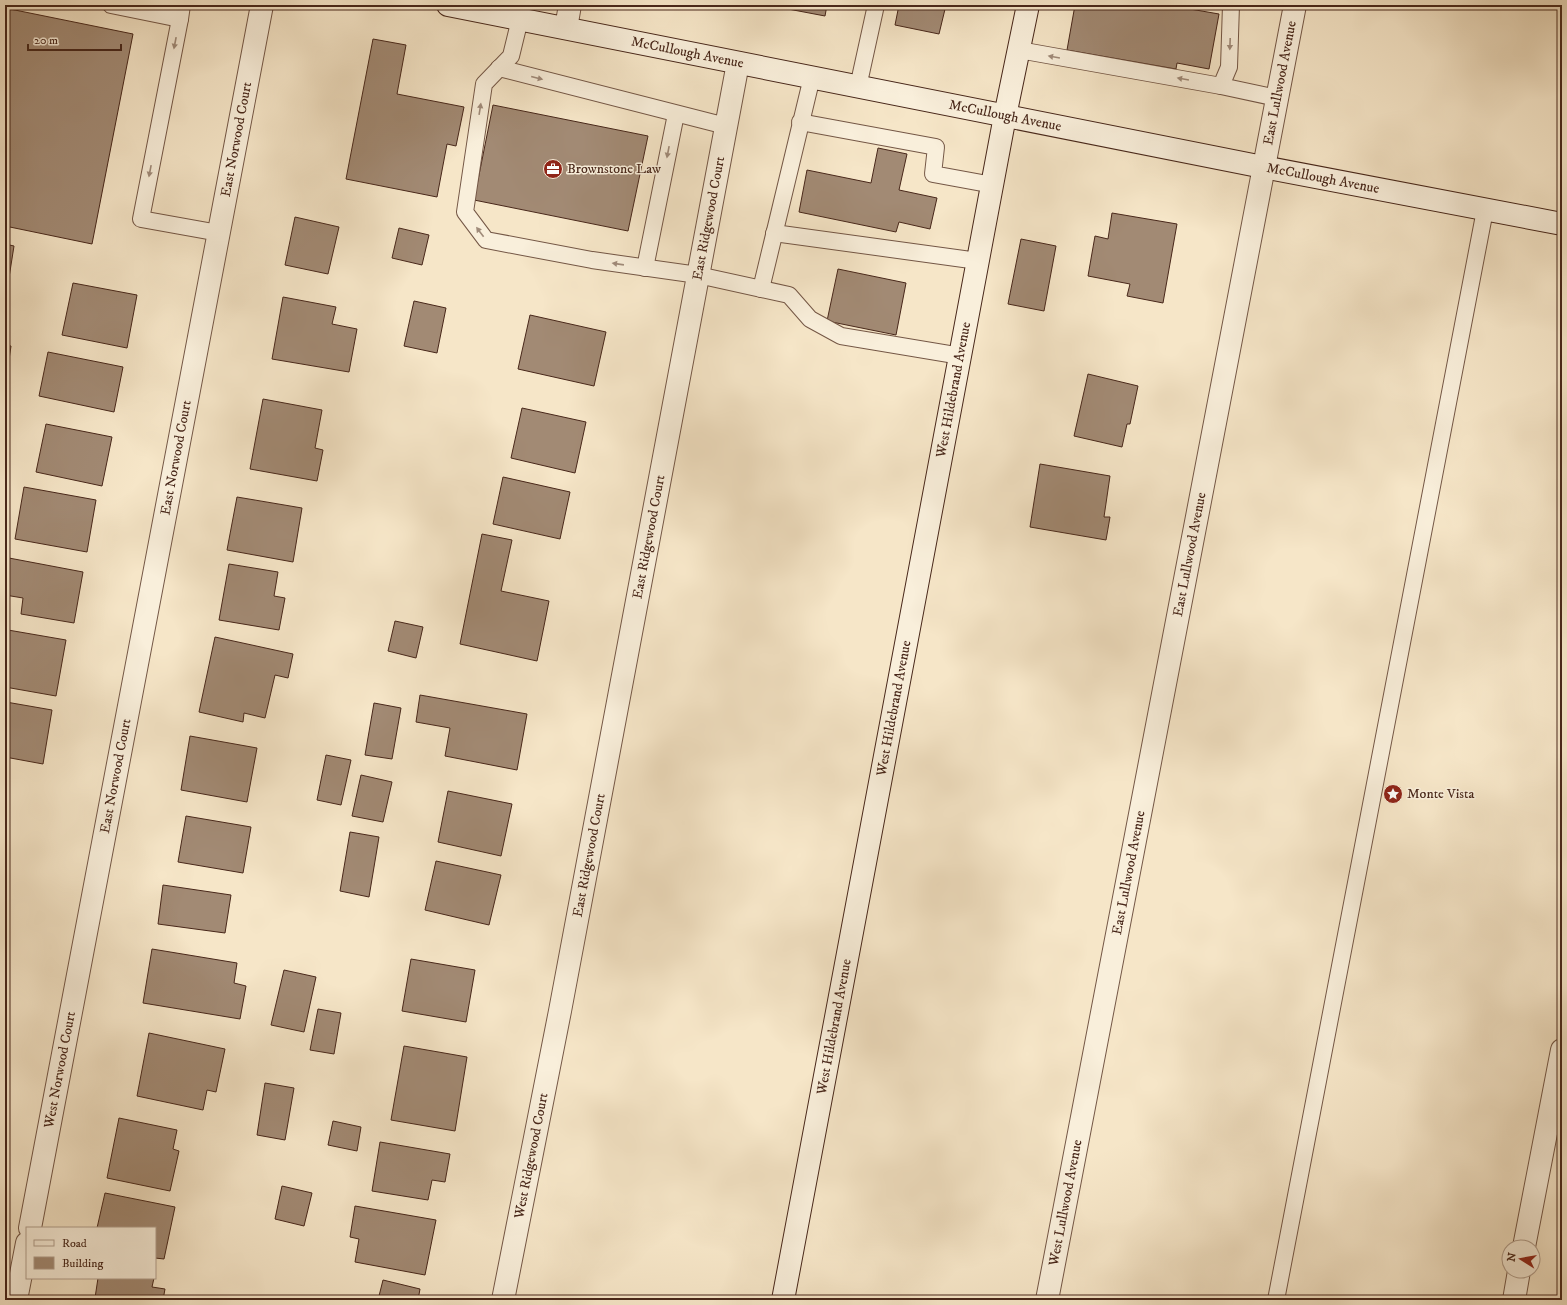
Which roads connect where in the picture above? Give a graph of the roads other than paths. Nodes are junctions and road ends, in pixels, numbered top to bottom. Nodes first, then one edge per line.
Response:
1 (111, 5) edge
2 (262, 5) edge
3 (448, 5) edge
4 (570, 5) edge
5 (876, 5) edge
6 (1028, 5) edge
7 (1231, 5) edge
8 (1295, 5) edge
9 (181, 12) edge
10 (520, 19) junction
11 (566, 28) junction
12 (1019, 50) junction
13 (738, 63) junction
14 (499, 68) junction
15 (812, 77) junction
16 (1221, 86) junction
17 (858, 87) junction
18 (1277, 98) junction
19 (676, 114) junction
20 (1005, 116) junction
21 (800, 122) junction
22 (726, 126) junction
23 (1263, 167) junction
24 (992, 185) junction
25 (1485, 210) junction
26 (1562, 224) edge
27 (219, 233) junction
28 (774, 233) junction
29 (978, 260) junction
30 (645, 268) junction
31 (698, 275) junction
32 (761, 289) junction
33 (961, 356) junction
34 (91, 912) joint
35 (560, 1011) joint
36 (1562, 1050) edge
37 (1085, 1105) joint
38 (30, 1227) edge
39 (1525, 1239) edge
40 (26, 1248) edge
41 (1518, 1279) edge
42 (16, 1300) edge
43 (503, 1300) edge
44 (783, 1300) edge
45 (1047, 1300) edge
46 (1276, 1300) edge
47 (1514, 1300) edge

1 - 9 lane
2 - 27 street, East Norwood Court
3 - 10 street, McCullough Avenue
4 - 11 street
5 - 17 lane
6 - 12 street, West Hildebrand Avenue
7 -> 16 lane
8 - 18 street, East Lullwood Avenue
9 -> 27 lane
10 - 11 street, McCullough Avenue
10 - 14 lane
11 - 13 street, McCullough Avenue
16 -> 12 lane
12 - 20 street, West Hildebrand Avenue
13 - 15 street, McCullough Avenue
13 - 22 street, East Ridgewood Court
14 -> 19 lane
30 -> 14 lane
15 - 17 street, McCullough Avenue
15 - 21 lane
16 - 18 lane
17 - 20 street, McCullough Avenue
18 - 23 street, East Lullwood Avenue
19 - 22 lane
19 -> 30 lane
20 - 23 street, McCullough Avenue
20 - 24 street, West Hildebrand Avenue
21 - 24 lane
21 - 28 lane
22 - 31 street, East Ridgewood Court
23 - 25 street, McCullough Avenue
23 - 37 street, East Lullwood Avenue
24 - 29 street, West Hildebrand Avenue
25 - 26 street, McCullough Avenue
25 - 46 lane
27 - 34 street, East Norwood Court
28 - 29 lane
28 - 32 lane
29 - 33 street, West Hildebrand Avenue
30 - 31 lane
31 - 32 lane
31 - 35 street, East Ridgewood Court
32 - 33 lane
33 - 44 street, West Hildebrand Avenue
34 - 38 street, West Norwood Court
35 - 43 street, West Ridgewood Court
36 - 39 street
37 - 45 street, West Lullwood Avenue
40 - 42 street
41 - 47 street

